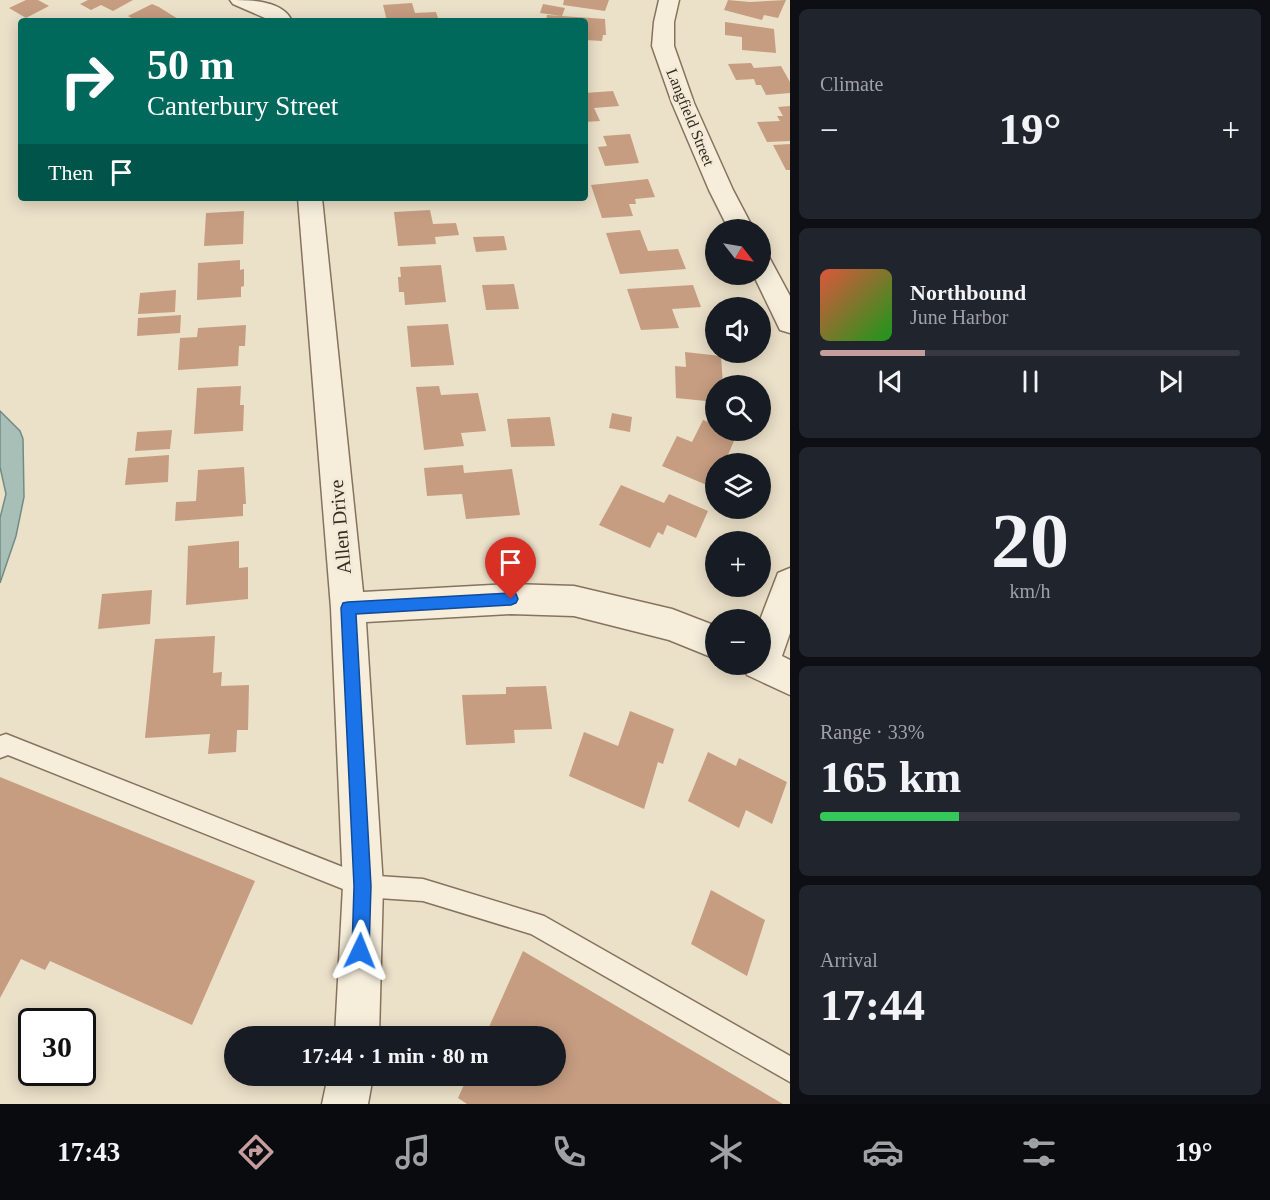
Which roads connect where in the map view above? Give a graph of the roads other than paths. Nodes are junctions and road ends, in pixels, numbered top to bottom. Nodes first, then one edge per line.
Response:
1 (240, 0) edge
2 (669, 0) edge
3 (281, 18) edge
4 (310, 201) edge
5 (736, 219) edge
6 (771, 285) edge
7 (790, 323) edge
8 (790, 583) edge
9 (348, 608) junction
10 (705, 639) edge
11 (771, 668) edge
12 (0, 748) edge
13 (363, 886) junction
14 (357, 1026) edge
15 (790, 1070) edge
16 (349, 1086) edge
17 (345, 1104) edge

1 - 3 street
2 - 5 street, Langfield Street
4 - 9 street, Allen Drive
6 - 7 street
8 - 11 street
9 - 10 street
9 - 13 street, Allen Drive
12 - 13 lane
13 - 14 street, Allen Drive
13 - 15 lane
16 - 17 street

